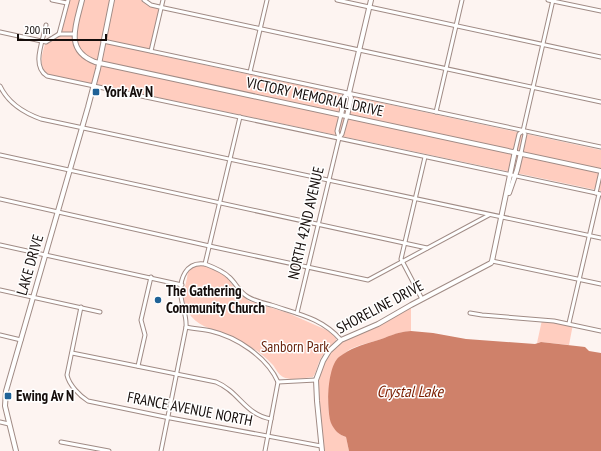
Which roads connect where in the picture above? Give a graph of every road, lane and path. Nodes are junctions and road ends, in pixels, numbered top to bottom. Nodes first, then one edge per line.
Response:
1 (52, 0) edge
2 (82, 0) edge
3 (112, 0) edge
4 (144, 0) edge
5 (163, 0) edge
6 (267, 0) edge
7 (337, 0) edge
8 (371, 0) edge
9 (462, 0) edge
10 (548, 0) edge
11 (553, 1) edge
12 (67, 2) edge
13 (369, 7) junction
14 (161, 8) junction
15 (601, 11) edge
16 (46, 25) dead end
17 (456, 26) junction
18 (260, 29) junction
19 (0, 32) edge
20 (59, 34) junction
21 (74, 34) junction
22 (42, 41) junction
23 (103, 41) junction
24 (543, 44) junction
25 (359, 50) junction
26 (152, 51) junction
27 (601, 57) edge
28 (99, 63) junction
29 (446, 69) junction
30 (250, 72) junction
31 (0, 86) edge
32 (94, 86) junction
33 (533, 88) junction
34 (1, 91) edge
35 (349, 93) junction
36 (601, 102) edge
37 (436, 112) junction
38 (341, 115) junction
39 (347, 116) junction
40 (240, 117) junction
41 (82, 127) junction
42 (523, 131) junction
43 (339, 138) junction
44 (601, 147) edge
45 (515, 152) junction
46 (521, 153) junction
47 (0, 155) edge
48 (426, 157) junction
49 (230, 159) junction
50 (70, 169) junction
51 (601, 171) edge
52 (512, 175) junction
53 (329, 180) junction
54 (599, 193) edge
55 (0, 199) edge
56 (416, 199) junction
57 (220, 202) junction
58 (58, 211) junction
59 (489, 215) junction
60 (502, 217) junction
61 (318, 224) junction
62 (590, 236) junction
63 (601, 238) edge
64 (405, 243) junction
65 (0, 245) edge
66 (209, 246) junction
67 (428, 248) junction
68 (46, 255) junction
69 (403, 261) junction
70 (492, 261) junction
71 (205, 264) junction
72 (308, 267) junction
73 (151, 278) junction
74 (580, 280) junction
75 (601, 284) edge
76 (182, 285) junction
77 (0, 290) edge
78 (33, 298) junction
79 (422, 299) junction
80 (81, 308) junction
81 (100, 312) dead end
82 (470, 312) dead end
83 (297, 313) junction
84 (569, 323) junction
85 (186, 327) junction
86 (601, 330) edge
87 (0, 335) edge
88 (21, 340) junction
89 (341, 340) junction
90 (72, 353) junction
91 (138, 366) junction
92 (177, 374) junction
93 (316, 380) junction
94 (278, 382) junction
95 (2, 400) edge
96 (168, 418) junction
97 (271, 419) junction
98 (0, 422) edge
99 (9, 424) junction
100 (268, 437) junction
101 (61, 442) dead end
102 (322, 449) edge
103 (16, 451) edge
104 (109, 451) edge
105 (161, 451) edge
106 (265, 451) edge

1 - 12 street
2 - 21 street
3 - 23 street, LAKE DRIVE
4 - 14 street
5 - 14 street
6 - 18 street
7 - 13 street
8 - 13 street, NORTH 42ND AVENUE
9 - 17 street
10 - 11 street
11 - 15 street
11 - 24 street
12 - 20 street
13 - 17 street
13 - 25 street, NORTH 42ND AVENUE
14 - 18 street
14 - 26 street
16 - 22 street
17 - 24 street
17 - 29 street
18 - 25 street
18 - 30 street
19 - 22 street
20 - 21 street
20 - 22 street
21 - 28 street, VICTORY MEMORIAL DRIVE
22 - 32 street
23 - 26 street
23 - 28 street, LAKE DRIVE
24 - 27 street
24 - 33 street
25 - 29 street
25 - 35 street, NORTH 42ND AVENUE
26 - 30 street
28 - 32 street, LAKE DRIVE
28 - 38 street, VICTORY MEMORIAL DRIVE
29 - 33 street
29 - 37 street
30 - 35 street
31 - 34 street
32 - 40 street
32 - 41 street, LAKE DRIVE
33 - 36 street
33 - 42 street
34 - 41 street
35 - 37 street
35 - 38 street, NORTH 42ND AVENUE
35 - 39 street, NORTH 42ND AVENUE
37 - 42 street
38 - 39 street, VICTORY MEMORIAL DRIVE
38 - 43 street, NORTH 42ND AVENUE
39 - 43 street, NORTH 42ND AVENUE
39 - 45 street, VICTORY MEMORIAL DRIVE
40 - 43 street
40 - 49 street
41 - 49 street
41 - 50 street, LAKE DRIVE
42 - 44 street
42 - 45 street
42 - 46 street
43 - 48 street
43 - 53 street, NORTH 42ND AVENUE
45 - 46 street, VICTORY MEMORIAL DRIVE
45 - 52 street
46 - 51 street, VICTORY MEMORIAL DRIVE
46 - 52 street
47 - 50 street
48 - 52 street
48 - 56 street
49 - 53 street
49 - 57 street
50 - 57 street
50 - 58 street, LAKE DRIVE
51 - 54 street
52 - 54 street
52 - 60 street
53 - 56 street
53 - 61 street, NORTH 42ND AVENUE
54 - 62 street
55 - 58 street
56 - 59 street
56 - 64 street
57 - 61 street
57 - 66 street
58 - 66 street
58 - 68 street, LAKE DRIVE
59 - 60 street
59 - 67 street
60 - 62 street
60 - 70 street
61 - 64 street
61 - 72 street, NORTH 42ND AVENUE
62 - 63 street
62 - 74 street
64 - 67 street
64 - 69 street
65 - 68 street
66 - 71 street
66 - 72 street
67 - 69 street
68 - 73 street
68 - 78 street, LAKE DRIVE
69 - 72 street
69 - 79 street
70 - 74 street
70 - 79 street, SHORELINE DRIVE
71 - 76 street
71 - 83 street
72 - 83 street, NORTH 42ND AVENUE
73 - 76 street
73 - 91 street
74 - 75 street
74 - 84 street
76 - 85 street
77 - 78 street
78 - 80 street
78 - 88 street, LAKE DRIVE
79 - 89 street, SHORELINE DRIVE
80 - 81 street
80 - 90 street
82 - 84 street
83 - 89 street
84 - 86 street
85 - 92 street
85 - 94 street
87 - 88 street
88 - 95 street, LAKE DRIVE
89 - 93 street, SHORELINE DRIVE
90 - 91 street
90 - 96 street, FRANCE AVENUE NORTH
91 - 92 street
92 - 96 street
92 - 97 street
93 - 94 street
93 - 102 street, SHORELINE DRIVE
94 - 97 street
95 - 99 street, LAKE DRIVE
96 - 100 street, FRANCE AVENUE NORTH
96 - 105 street
97 - 100 street
98 - 99 street
99 - 103 street, LAKE DRIVE
100 - 102 street, FRANCE AVENUE NORTH
100 - 106 street
101 - 104 street

